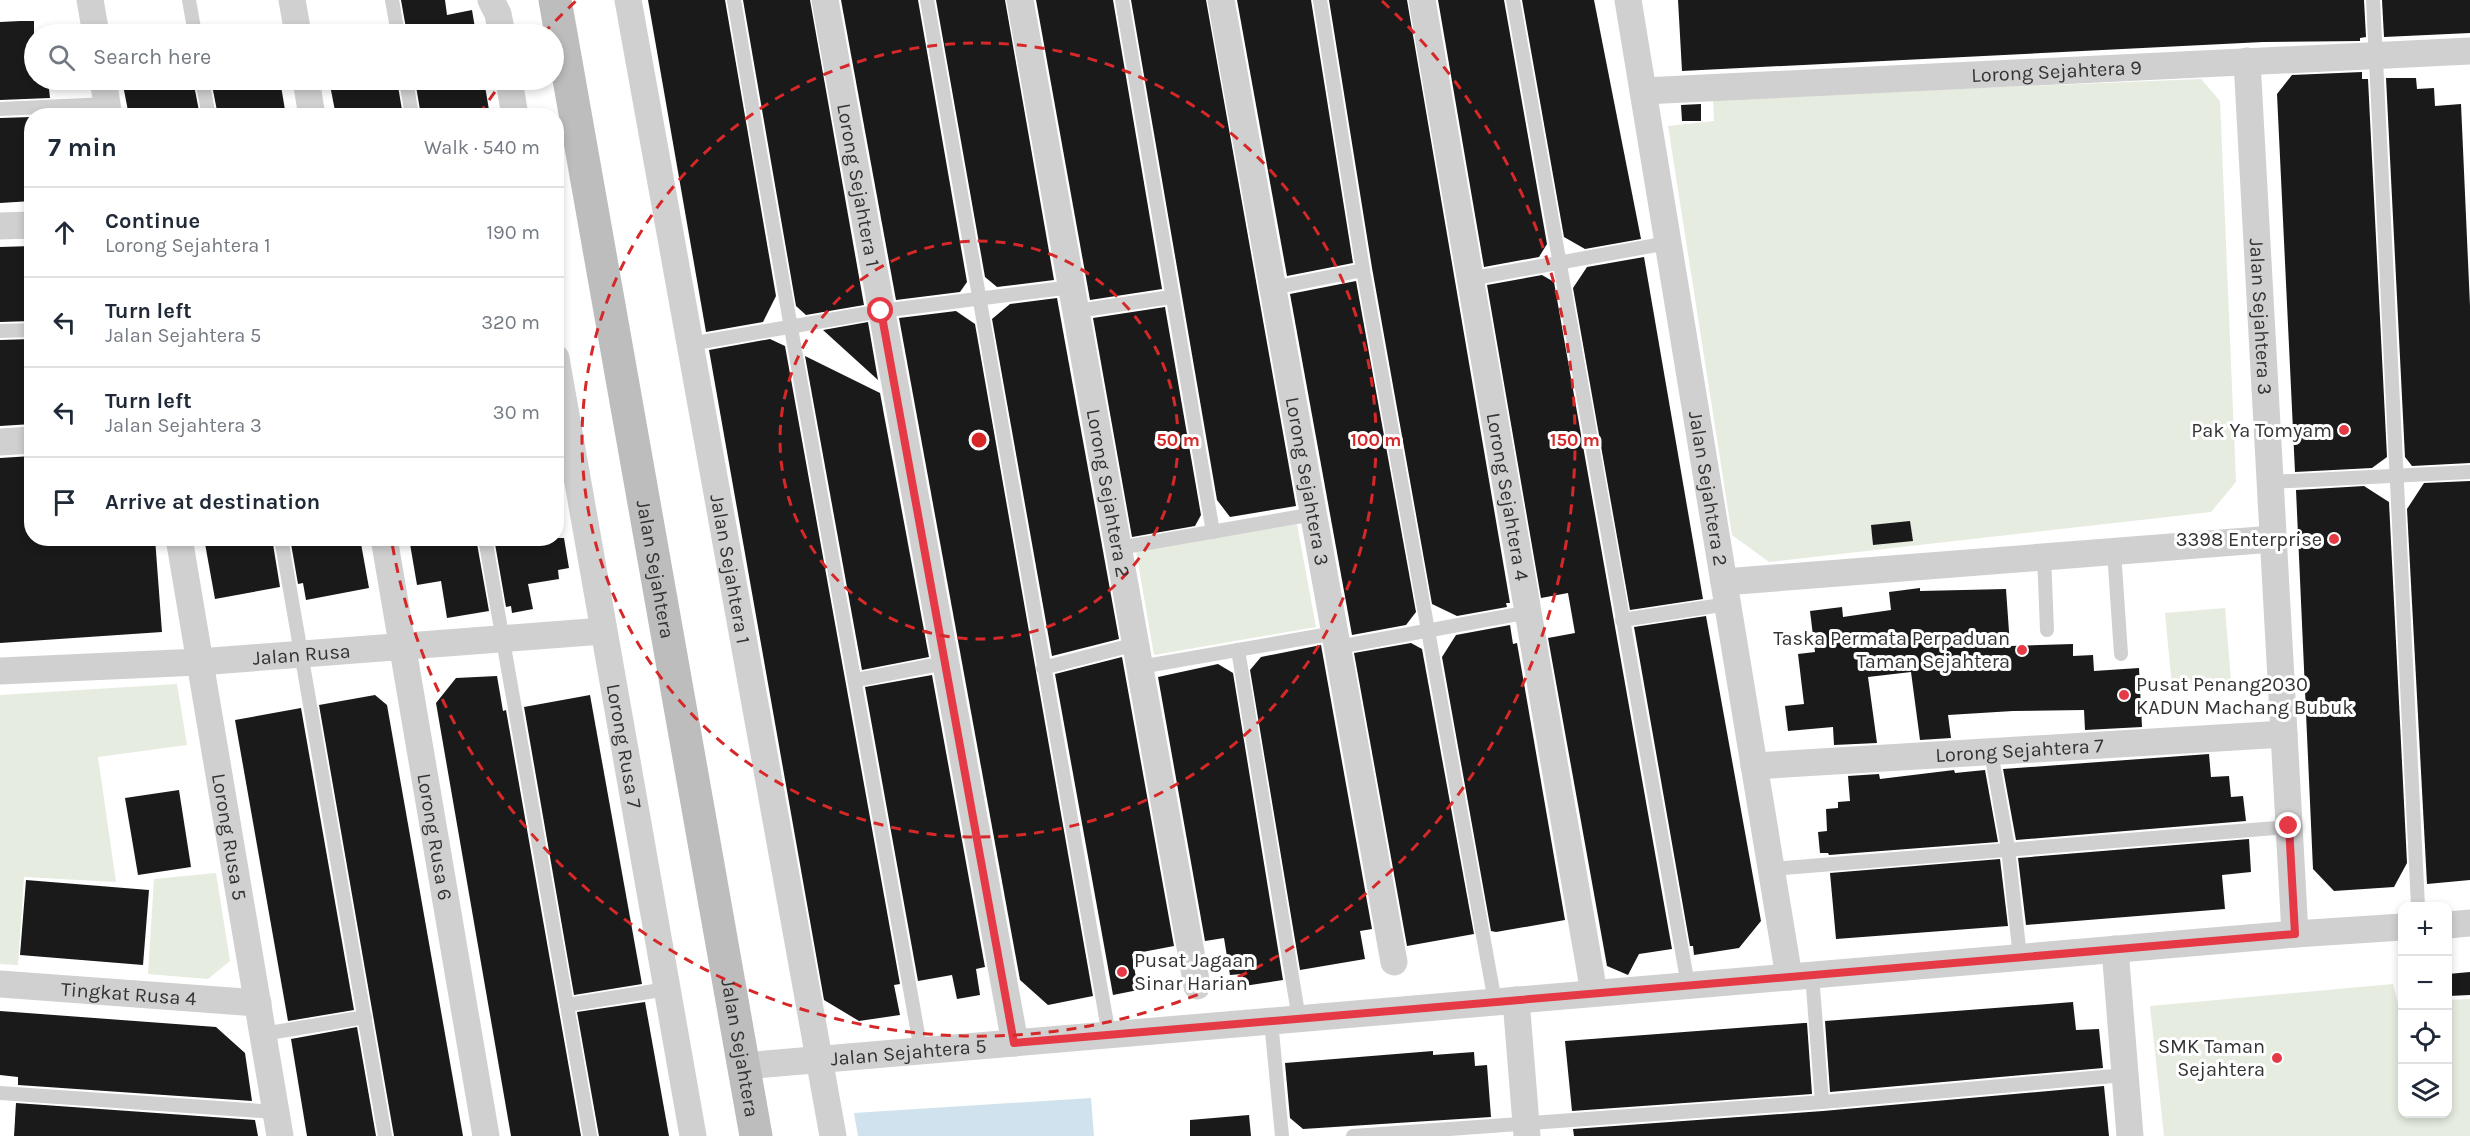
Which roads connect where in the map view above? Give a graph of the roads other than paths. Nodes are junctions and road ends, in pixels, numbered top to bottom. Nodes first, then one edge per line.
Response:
1 (90, 0) edge
2 (189, 0) edge
3 (292, 0) edge
4 (392, 0) edge
5 (491, 0) edge
6 (555, 0) edge
7 (628, 0) edge
8 (734, 0) edge
9 (825, 0) edge
10 (927, 0) edge
11 (1020, 0) edge
12 (1122, 0) edge
13 (1221, 0) edge
14 (1320, 0) edge
15 (1422, 0) edge
16 (1513, 0) edge
17 (1628, 0) edge
18 (2373, 0) edge
19 (94, 24) edge
20 (193, 24) edge
21 (296, 24) edge
22 (396, 24) edge
23 (500, 24) edge
24 (559, 24) edge
25 (564, 51) edge
26 (2470, 51) edge
27 (2376, 54) junction
28 (2247, 62) junction
29 (204, 90) edge
30 (308, 90) edge
31 (407, 90) edge
32 (511, 90) edge
33 (1643, 91) junction
34 (106, 100) edge
35 (207, 108) edge
36 (311, 108) edge
37 (410, 108) edge
38 (514, 108) edge
39 (0, 109) edge
40 (24, 225) edge
41 (0, 226) edge
42 (1668, 243) junction
43 (1558, 262) junction
44 (1363, 270) junction
45 (1469, 279) junction
46 (1273, 288) junction
47 (1171, 297) junction
48 (979, 299) junction
49 (1074, 299) junction
50 (881, 311) junction
51 (789, 327) junction
52 (24, 330) edge
53 (0, 331) edge
54 (690, 345) junction
55 (564, 404) edge
56 (24, 440) edge
57 (0, 442) edge
58 (2470, 472) edge
59 (2397, 476) junction
60 (2270, 482) junction
61 (1314, 514) junction
62 (1213, 532) junction
63 (2273, 538) junction
64 (180, 546) edge
65 (282, 546) edge
66 (385, 546) edge
67 (486, 546) edge
68 (1119, 548) junction
69 (2114, 551) junction
70 (2044, 556) junction
71 (1726, 593) junction
72 (1529, 612) junction
73 (1622, 620) junction
74 (2047, 630) dead end
75 (603, 631) junction
76 (1428, 631) junction
77 (503, 639) junction
78 (1336, 640) junction
79 (403, 647) junction
80 (1238, 650) junction
81 (2121, 654) dead end
82 (302, 655) junction
83 (1138, 656) junction
84 (199, 662) junction
85 (945, 663) junction
86 (1043, 668) junction
87 (0, 671) edge
88 (856, 680) junction
89 (2284, 734) junction
90 (1991, 752) junction
91 (1754, 766) junction
92 (2289, 826) junction
93 (2008, 848) junction
94 (1772, 869) junction
95 (2418, 902) edge
96 (2470, 923) edge
97 (2452, 925) edge
98 (2398, 927) edge
99 (2295, 934) junction
100 (2115, 949) junction
101 (2020, 957) junction
102 (1395, 962) dead end
103 (1800, 976) junction
104 (0, 984) edge
105 (1688, 985) junction
106 (1197, 986) dead end
107 (667, 989) junction
108 (1594, 993) junction
109 (1506, 1001) junction
110 (258, 1003) junction
111 (567, 1005) junction
112 (364, 1017) junction
113 (1299, 1019) junction
114 (1271, 1021) junction
115 (263, 1034) junction
116 (1109, 1035) junction
117 (1014, 1043) junction
118 (921, 1051) junction
119 (820, 1059) junction
120 (743, 1066) junction
121 (2125, 1075) junction
122 (0, 1093) edge
123 (1822, 1101) junction
124 (278, 1124) edge
125 (1527, 1130) edge
126 (385, 1136) edge
127 (486, 1136) edge
128 (590, 1136) edge
129 (693, 1136) edge
130 (756, 1136) edge
131 (833, 1136) edge
132 (1282, 1136) edge
133 (1353, 1136) edge
134 (2130, 1136) edge

1 - 19 street
2 - 20 lane
3 - 21 street
4 - 22 lane
5 - 23 street
6 - 24 main road, Jalan Sejahtera
7 - 54 street, Jalan Sejahtera 1
8 - 51 lane
9 - 50 street, Lorong Sejahtera 1
10 - 48 lane
11 - 49 street, Lorong Sejahtera 2
12 - 47 lane
13 - 46 street, Lorong Sejahtera 3
14 - 44 lane
15 - 45 street, Lorong Sejahtera 4
16 - 43 lane
17 - 33 street, Jalan Sejahtera 2
18 - 27 lane
25 - 120 main road, Jalan Sejahtera
26 - 27 street, Lorong Sejahtera 9
27 - 28 street, Lorong Sejahtera 9
27 - 59 lane
28 - 33 street, Lorong Sejahtera 9
28 - 60 street, Jalan Sejahtera 3
29 - 35 lane
30 - 36 street
31 - 37 lane
32 - 38 street
33 - 42 street, Jalan Sejahtera 2
34 - 39 lane
40 - 41 street
42 - 43 lane
42 - 71 street, Jalan Sejahtera 2
43 - 45 lane
43 - 73 lane
44 - 46 lane
44 - 76 lane
45 - 72 street, Lorong Sejahtera 4
46 - 61 street, Lorong Sejahtera 3
47 - 49 lane
47 - 62 lane
48 - 49 lane
48 - 50 lane
48 - 86 lane
49 - 68 street, Lorong Sejahtera 2
50 - 51 lane
50 - 85 street, Lorong Sejahtera 1
51 - 54 lane
51 - 88 lane
52 - 53 lane
54 - 119 street, Jalan Sejahtera 1
55 - 75 street, Lorong Rusa 7
56 - 57 street
58 - 59 lane
59 - 60 lane
59 - 95 lane
60 - 63 street, Jalan Sejahtera 3
61 - 62 lane
61 - 78 street, Lorong Sejahtera 3
62 - 68 lane
63 - 69 street
63 - 89 street, Jalan Sejahtera 3
64 - 84 street, Lorong Rusa 5
65 - 82 lane
66 - 79 street, Lorong Rusa 6
67 - 77 lane
68 - 83 street, Lorong Sejahtera 2
69 - 70 street
69 - 81 lane
70 - 71 street
70 - 74 lane
71 - 73 lane
71 - 91 street, Jalan Sejahtera 2
72 - 76 lane
72 - 108 street, Lorong Sejahtera 4
73 - 105 lane
75 - 77 street, Jalan Rusa
75 - 107 street, Lorong Rusa 7
76 - 78 lane
76 - 109 lane
77 - 79 street, Jalan Rusa
77 - 111 lane
78 - 80 lane
78 - 102 street, Lorong Sejahtera 3
79 - 82 street, Jalan Rusa
79 - 127 street, Lorong Rusa 6
80 - 83 lane
80 - 113 lane
82 - 84 street, Jalan Rusa
82 - 112 lane
83 - 86 lane
83 - 106 street, Lorong Sejahtera 2
84 - 87 street, Jalan Rusa
84 - 110 street, Lorong Rusa 5
85 - 88 lane
85 - 117 street, Lorong Sejahtera 1
86 - 116 lane
88 - 118 lane
89 - 90 street, Lorong Sejahtera 7
89 - 92 street, Jalan Sejahtera 3
90 - 91 street, Lorong Sejahtera 7
90 - 93 lane
91 - 94 street, Jalan Sejahtera 2
92 - 93 lane
92 - 99 street, Jalan Sejahtera 3
93 - 94 lane
93 - 101 lane
94 - 103 street, Jalan Sejahtera 2
96 - 97 street
98 - 99 street, Jalan Sejahtera 5
99 - 100 street, Jalan Sejahtera 5
100 - 101 street, Jalan Sejahtera 5
100 - 121 street
101 - 103 street, Jalan Sejahtera 5
103 - 105 street, Jalan Sejahtera 5
103 - 123 lane
104 - 110 street, Tingkat Rusa 4
105 - 108 street, Jalan Sejahtera 5
107 - 111 lane
107 - 129 street, Lorong Rusa 7
108 - 109 street, Jalan Sejahtera 5
109 - 113 street, Jalan Sejahtera 5
109 - 125 street
110 - 115 street, Lorong Rusa 5
111 - 128 lane
112 - 115 lane
112 - 126 lane
113 - 114 street, Jalan Sejahtera 5
114 - 116 street, Jalan Sejahtera 5
114 - 132 lane
115 - 124 street, Lorong Rusa 5
116 - 117 street, Jalan Sejahtera 5
117 - 118 street, Jalan Sejahtera 5
118 - 119 street, Jalan Sejahtera 5
119 - 120 street, Jalan Sejahtera 5
119 - 131 street, Jalan Sejahtera 1
120 - 130 main road, Jalan Sejahtera
121 - 123 lane
121 - 134 street
122 - 124 lane
123 - 125 lane
125 - 133 lane

